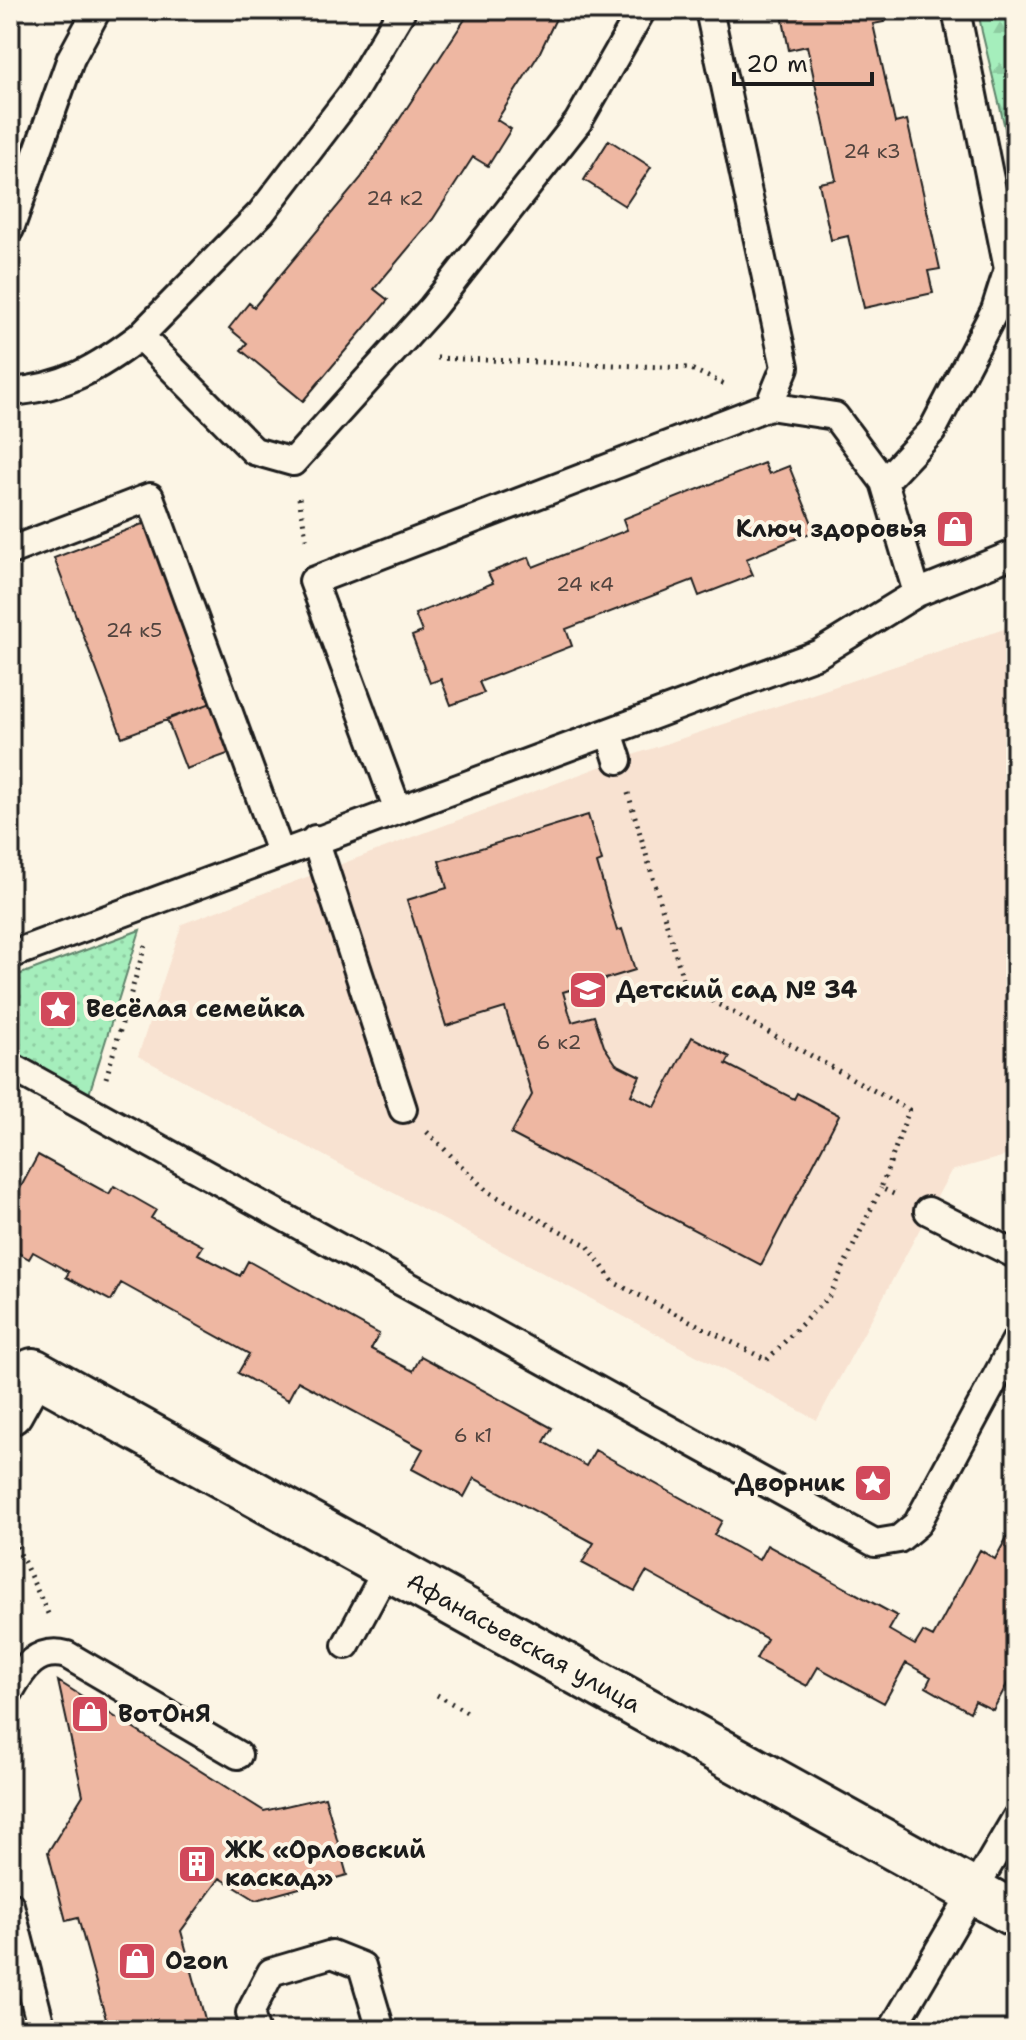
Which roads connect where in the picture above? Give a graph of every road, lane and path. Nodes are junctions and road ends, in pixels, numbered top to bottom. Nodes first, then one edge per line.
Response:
1 (97, 10) edge
2 (402, 10) edge
3 (642, 10) edge
4 (709, 10) edge
5 (956, 10) edge
6 (10, 229) edge
7 (140, 336) junction
8 (389, 356) junction
9 (10, 392) edge
10 (769, 406) junction
11 (293, 462) junction
12 (884, 482) junction
13 (10, 551) edge
14 (1016, 553) edge
15 (313, 581) junction
16 (917, 593) junction
17 (609, 732) junction
18 (618, 760) joint
19 (398, 810) junction
20 (315, 839) junction
21 (280, 852) junction
22 (159, 899) junction
23 (10, 955) edge
24 (10, 1066) edge
25 (403, 1109) joint
26 (95, 1113) junction
27 (881, 1188) junction
28 (928, 1211) joint
29 (1016, 1255) edge
30 (1016, 1340) edge
31 (21, 1364) edge
32 (10, 1412) edge
33 (10, 1532) edge
34 (388, 1567) junction
35 (346, 1645) dead end
36 (67, 1655) junction
37 (10, 1691) edge
38 (437, 1695) dead end
39 (467, 1712) dead end
40 (238, 1755) dead end
41 (1016, 1818) edge
42 (973, 1890) junction
43 (10, 1905) edge
44 (1016, 1915) edge
45 (42, 2030) edge
46 (255, 2030) edge
47 (381, 2030) edge
48 (892, 2030) edge

1 - 6 lane
2 - 7 lane
3 - 8 lane
4 - 10 lane
5 - 12 lane
7 - 9 lane
7 - 11 lane
8 - 10 path
8 - 11 lane
10 - 12 lane
10 - 15 lane
11 - 15 path
12 - 16 lane
13 - 21 lane
14 - 16 lane
15 - 19 lane
16 - 17 lane
17 - 18 lane
17 - 19 lane
18 - 27 path
19 - 20 lane
20 - 21 lane
20 - 25 lane
21 - 22 lane
22 - 23 lane
22 - 26 path
24 - 26 lane
25 - 27 path
26 - 30 lane
27 - 28 path
28 - 29 lane
31 - 32 street
31 - 34 street, Афанасьевская улица
33 - 36 path
34 - 35 lane
34 - 42 street, Афанасьевская улица
36 - 37 lane
36 - 40 lane
38 - 39 path
41 - 42 lane
42 - 44 street, Афанасьевская улица
42 - 48 lane
43 - 45 lane
46 - 47 lane

